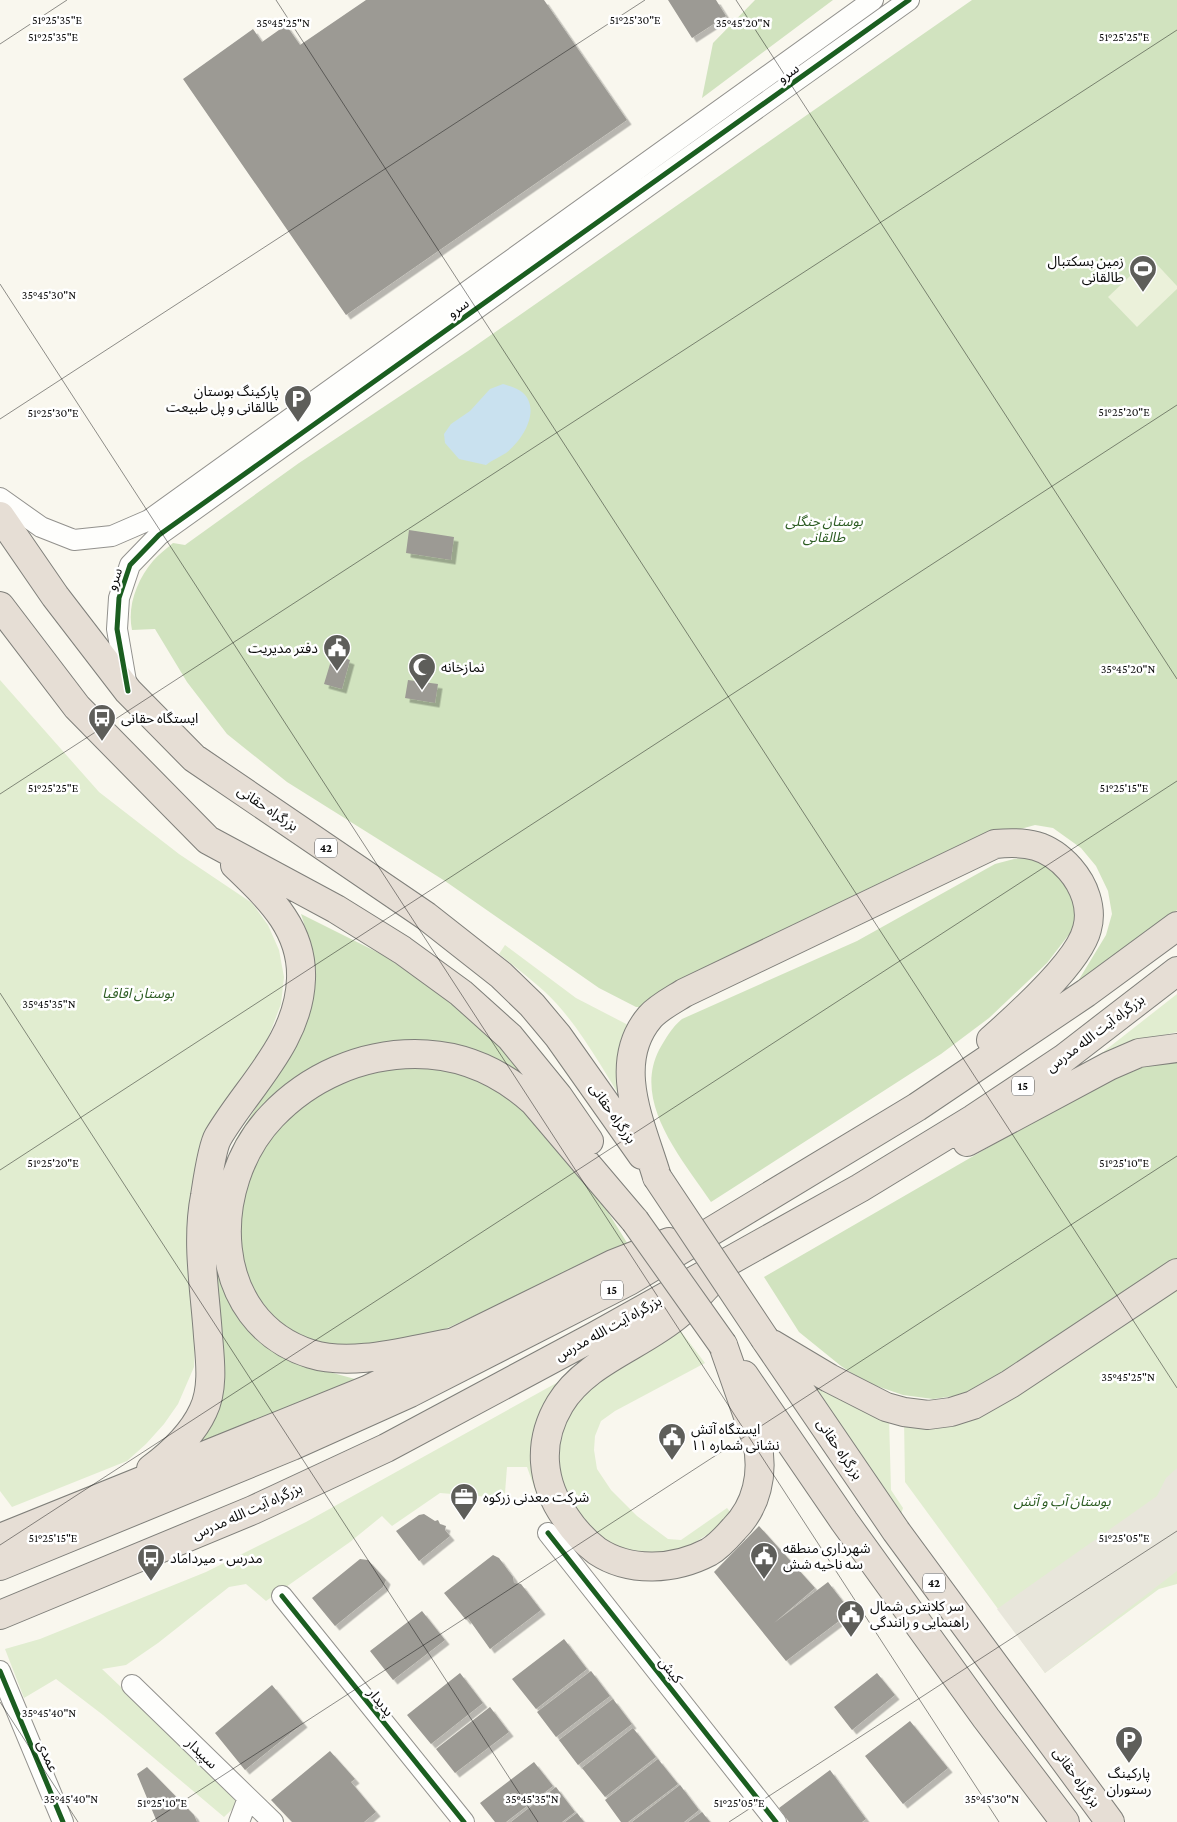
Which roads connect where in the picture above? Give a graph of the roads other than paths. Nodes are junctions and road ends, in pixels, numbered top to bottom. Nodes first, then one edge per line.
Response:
1 (873, 0) edge
2 (909, 0) edge
3 (0, 498) edge
4 (0, 516) edge
5 (0, 606) edge
6 (128, 691) junction
7 (208, 840) junction
8 (1177, 926) edge
9 (1177, 971) edge
10 (1177, 1048) edge
11 (917, 1107) junction
12 (657, 1176) junction
13 (860, 1188) junction
14 (740, 1214) junction
15 (635, 1221) junction
16 (735, 1256) junction
17 (1177, 1273) edge
18 (765, 1339) junction
19 (512, 1342) junction
20 (452, 1343) junction
21 (723, 1345) junction
22 (386, 1448) junction
23 (97, 1499) junction
24 (548, 1533) dead end
25 (0, 1538) edge
26 (0, 1566) edge
27 (282, 1596) dead end
28 (0, 1615) edge
29 (0, 1634) edge
30 (0, 1671) edge
31 (132, 1685) dead end
32 (248, 1798) junction
33 (63, 1822) edge
34 (239, 1822) edge
35 (273, 1822) edge
36 (464, 1822) edge
37 (776, 1822) edge
38 (1065, 1822) edge
39 (1110, 1822) edge

1 - 3 street, سرو
2 - 6 street, سرو
4 - 6 highway, بزرگراه حقانی / 42
5 - 7 highway
6 - 12 highway, بزرگراه حقانی / 42
7 - 15 highway
7 - 23 highway
8 - 11 highway, 15
9 - 13 highway, بزرگراه آیت الله مدرس / 15
10 - 13 highway
11 - 12 highway
11 - 14 highway, 15
12 - 18 highway, بزرگراه حقانی / 42, bridge
13 - 16 highway, بزرگراه آیت الله مدرس / 15
14 - 19 highway, 15
14 - 20 highway
15 - 20 highway
15 - 21 highway, bridge
16 - 21 highway
16 - 22 highway, بزرگراه آیت الله مدرس / 15
17 - 18 highway
18 - 39 highway, بزرگراه حقانی / 42
19 - 20 highway
19 - 26 highway, 15
20 - 23 highway
21 - 38 highway
22 - 28 highway, بزرگراه آیت الله مدرس / 15
22 - 29 highway
23 - 25 highway
24 - 37 street, کیش
27 - 36 street, پدیدار
30 - 33 street, عمدی
31 - 32 street, سپیدار
32 - 34 street
32 - 35 street, سپیدار

